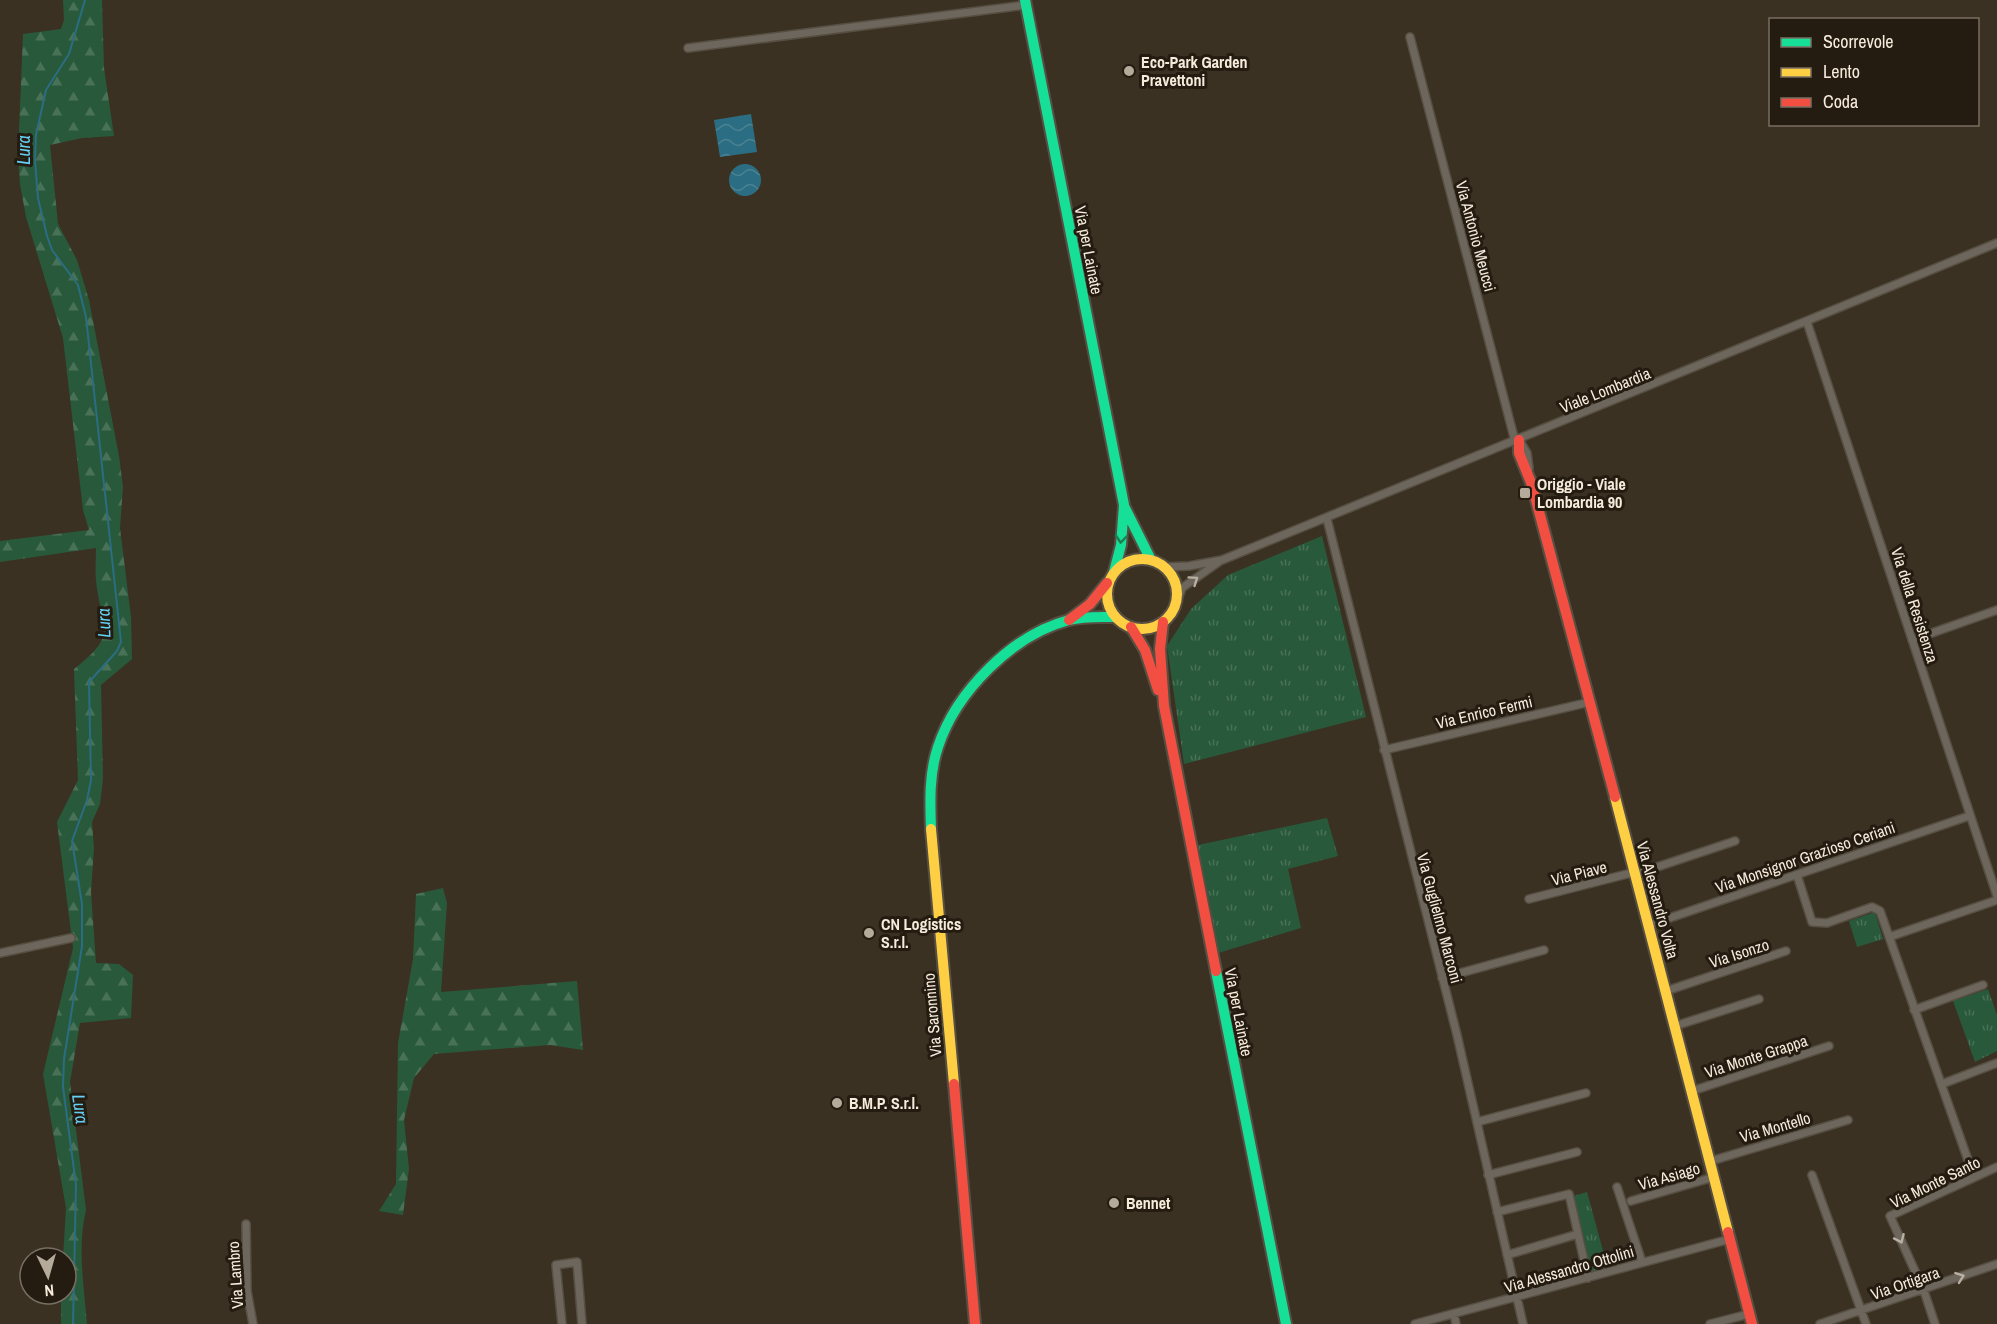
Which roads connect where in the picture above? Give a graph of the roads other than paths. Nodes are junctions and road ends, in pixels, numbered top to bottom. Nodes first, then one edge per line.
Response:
1 (1025, 2) edge
2 (1410, 37) dead end
3 (688, 48) dead end
4 (1997, 243) edge
5 (1807, 322) junction
6 (1517, 441) junction
7 (1124, 505) junction
8 (1327, 519) junction
9 (1151, 560) junction
10 (1222, 560) junction
11 (1164, 567) junction
12 (1112, 576) junction
13 (1175, 607) junction
14 (1997, 610) edge
15 (1115, 616) junction
16 (1069, 620) junction
17 (1163, 622) junction
18 (1131, 627) junction
19 (1912, 640) junction
20 (1590, 702) junction
21 (1164, 706) junction
22 (1384, 750) junction
23 (1970, 816) junction
24 (1735, 841) dead end
25 (1636, 873) junction
26 (1797, 875) junction
27 (1997, 898) edge
28 (1529, 899) dead end
29 (1649, 925) junction
30 (1889, 937) junction
31 (71, 938) dead end
32 (1544, 950) dead end
33 (1786, 951) dead end
34 (0, 953) edge
35 (1442, 978) junction
36 (1983, 985) dead end
37 (1666, 991) junction
38 (1759, 999) dead end
39 (1914, 1010) junction
40 (1676, 1026) junction
41 (1829, 1046) dead end
42 (1997, 1063) edge
43 (1942, 1084) junction
44 (1692, 1091) junction
45 (1586, 1092) dead end
46 (1848, 1120) dead end
47 (1477, 1122) junction
48 (1577, 1152) dead end
49 (1711, 1161) junction
50 (1997, 1167) edge
51 (1488, 1175) junction
52 (1812, 1175) dead end
53 (1714, 1177) junction
54 (1974, 1177) junction
55 (1617, 1187) dead end
56 (1631, 1201) dead end
57 (1497, 1212) junction
58 (246, 1224) dead end
59 (1578, 1234) junction
60 (1730, 1239) junction
61 (1508, 1255) junction
62 (1642, 1262) junction
63 (1997, 1264) edge
64 (1588, 1278) junction
65 (1924, 1291) junction
66 (1517, 1298) junction
67 (1861, 1312) junction
68 (1454, 1314) junction
69 (1750, 1319) edge
70 (253, 1324) edge
71 (562, 1324) edge
72 (582, 1324) edge
73 (975, 1324) edge
74 (1286, 1324) edge
75 (1415, 1324) edge
76 (1456, 1324) edge
77 (1523, 1324) edge
78 (1710, 1324) edge
79 (1820, 1324) edge
80 (1866, 1324) edge
81 (1935, 1324) edge

1 - 3 street
1 - 7 main road, Via per Lainate
2 - 6 street, Via Antonio Meucci
4 - 5 street, Viale Lombardia
5 - 6 street, Viale Lombardia
5 - 19 street, Via della Resistenza
6 - 8 street, Viale Lombardia
6 - 20 main road, Via Alessandro Volta
7 - 9 main road, Via per Lainate
7 -> 12 main road, Via per Lainate
8 - 10 street, Viale Lombardia
8 - 22 street, Via Guglielmo Marconi
9 - 11 main road
9 - 12 main road
10 - 11 street, Viale Lombardia
13 -> 10 street, Viale Lombardia
11 - 13 main road
12 - 15 main road
12 - 16 main road, Via Saronnino
13 - 17 main road
14 - 19 street
15 - 16 main road, Via Saronnino
15 - 18 main road
16 - 73 main road, Via Saronnino
17 - 18 main road
17 - 21 main road, Via per Lainate
18 - 21 main road, Via per Lainate
19 - 23 street, Via della Resistenza
20 - 22 street, Via Enrico Fermi
20 - 25 main road, Via Alessandro Volta
21 - 74 main road, Via per Lainate
22 - 35 street, Via Guglielmo Marconi
23 - 26 street, Via Monsignor Grazioso Ceriani
23 - 27 street, Via della Resistenza
24 - 25 street, Via Piave
25 - 28 street, Via Piave
25 - 29 main road, Via Alessandro Volta
26 - 29 street, Via Monsignor Grazioso Ceriani
26 - 30 street
27 - 30 street
29 - 37 main road, Via Alessandro Volta
30 - 39 street
31 - 34 street
32 - 35 street
33 - 37 street, Via Isonzo
35 - 47 street, Via Guglielmo Marconi
36 - 39 street
37 - 40 main road, Via Alessandro Volta
38 - 40 street
39 - 43 street
40 - 44 main road, Via Alessandro Volta
41 - 44 street, Via Monte Grappa
42 - 43 street
43 - 54 street
44 - 49 main road, Via Alessandro Volta
45 - 47 street
46 - 49 street, Via Montello
47 - 51 street, Via Guglielmo Marconi
48 - 51 street
49 - 53 main road, Via Alessandro Volta
50 - 54 street, Via Monte Santo
51 - 57 street, Via Guglielmo Marconi
52 - 67 street
53 - 56 street, Via Asiago
53 - 60 main road, Via Alessandro Volta
54 -> 65 street, Via Monte Santo
55 - 62 street
57 - 59 street
57 - 61 street, Via Guglielmo Marconi
58 - 70 street, Via Lambro
59 - 61 street
59 - 64 street
60 - 62 street, Via Alessandro Ottolini
60 - 69 main road, Via Alessandro Volta
61 - 66 street, Via Guglielmo Marconi
62 - 64 street, Via Alessandro Ottolini
65 -> 63 street, Via Ortigara
64 - 66 street, Via Alessandro Ottolini
65 - 67 street, Via Ortigara
65 - 81 street, Via Monte Santo
66 - 68 street, Via Alessandro Ottolini
66 - 77 street, Via Guglielmo Marconi
67 - 79 street, Via Ortigara
67 - 80 street
68 - 75 street, Via Alessandro Ottolini
68 - 76 street
69 - 78 street
71 - 72 street

